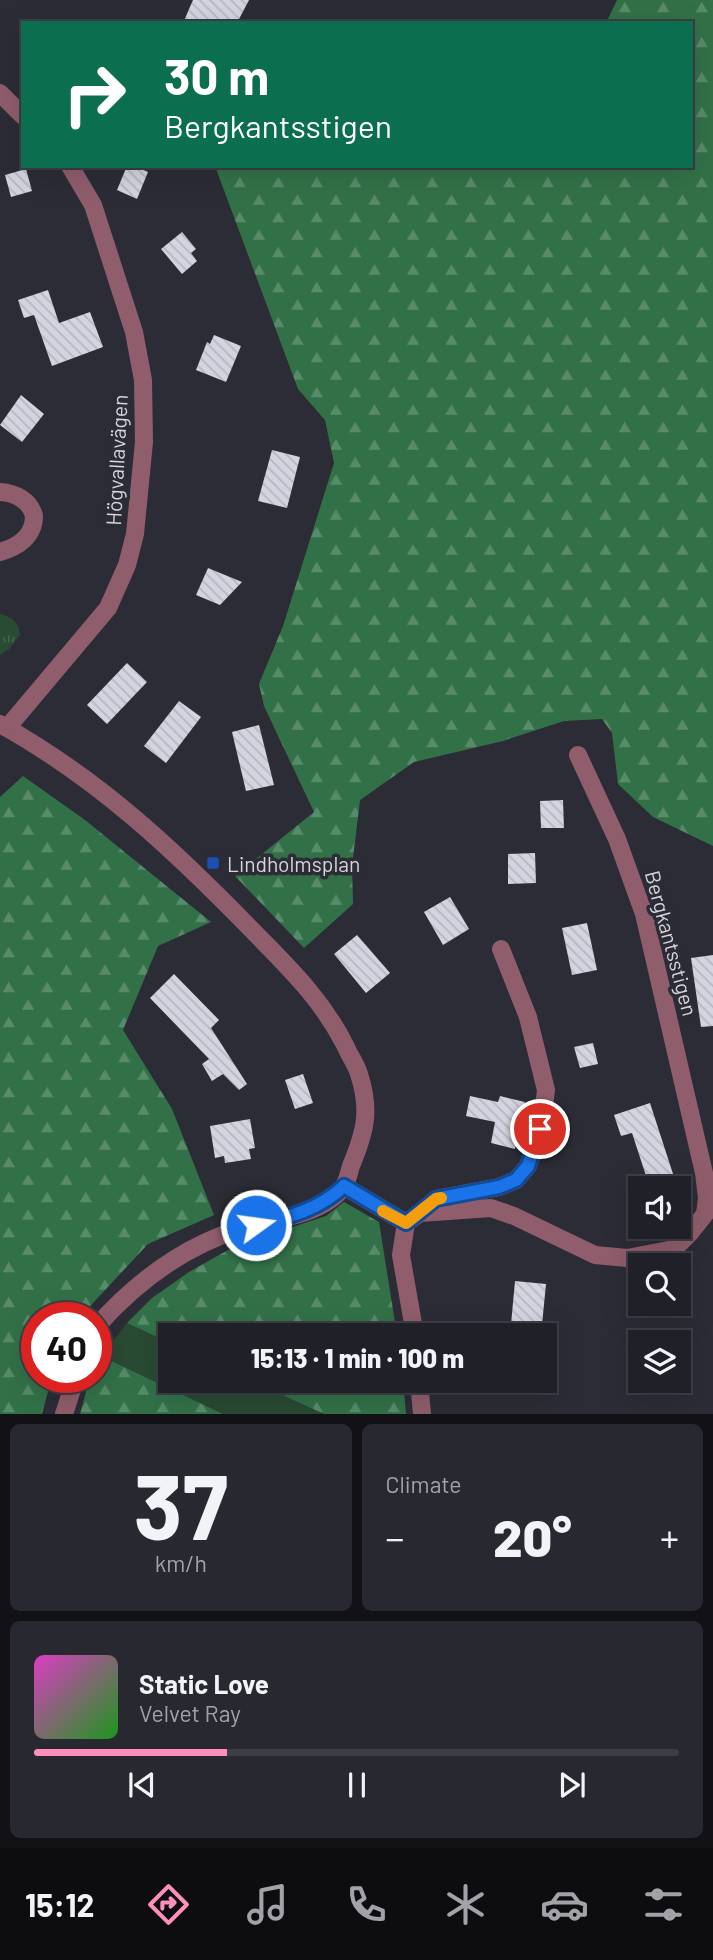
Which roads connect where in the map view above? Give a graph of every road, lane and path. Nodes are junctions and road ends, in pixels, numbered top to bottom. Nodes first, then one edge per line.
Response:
1 (0, 93) edge
2 (21, 114) edge
3 (71, 168) edge
4 (0, 492) edge
5 (0, 552) edge
6 (4, 726) edge
7 (578, 755) dead end
8 (501, 949) dead end
9 (344, 1186) junction
10 (709, 1211) edge
11 (413, 1218) junction
12 (112, 1311) edge
13 (413, 1323) edge
14 (71, 1393) edge
15 (420, 1393) edge
16 (64, 1414) edge
17 (422, 1414) edge

1 - 2 street
3 - 6 street, Högvallavägen
4 - 5 street
6 - 9 street
7 - 10 street, Bergkantsstigen
8 - 11 street
9 - 11 street
9 - 12 street
10 - 11 street, Bergkantsstigen
11 - 13 street
14 - 16 street
15 - 17 street

